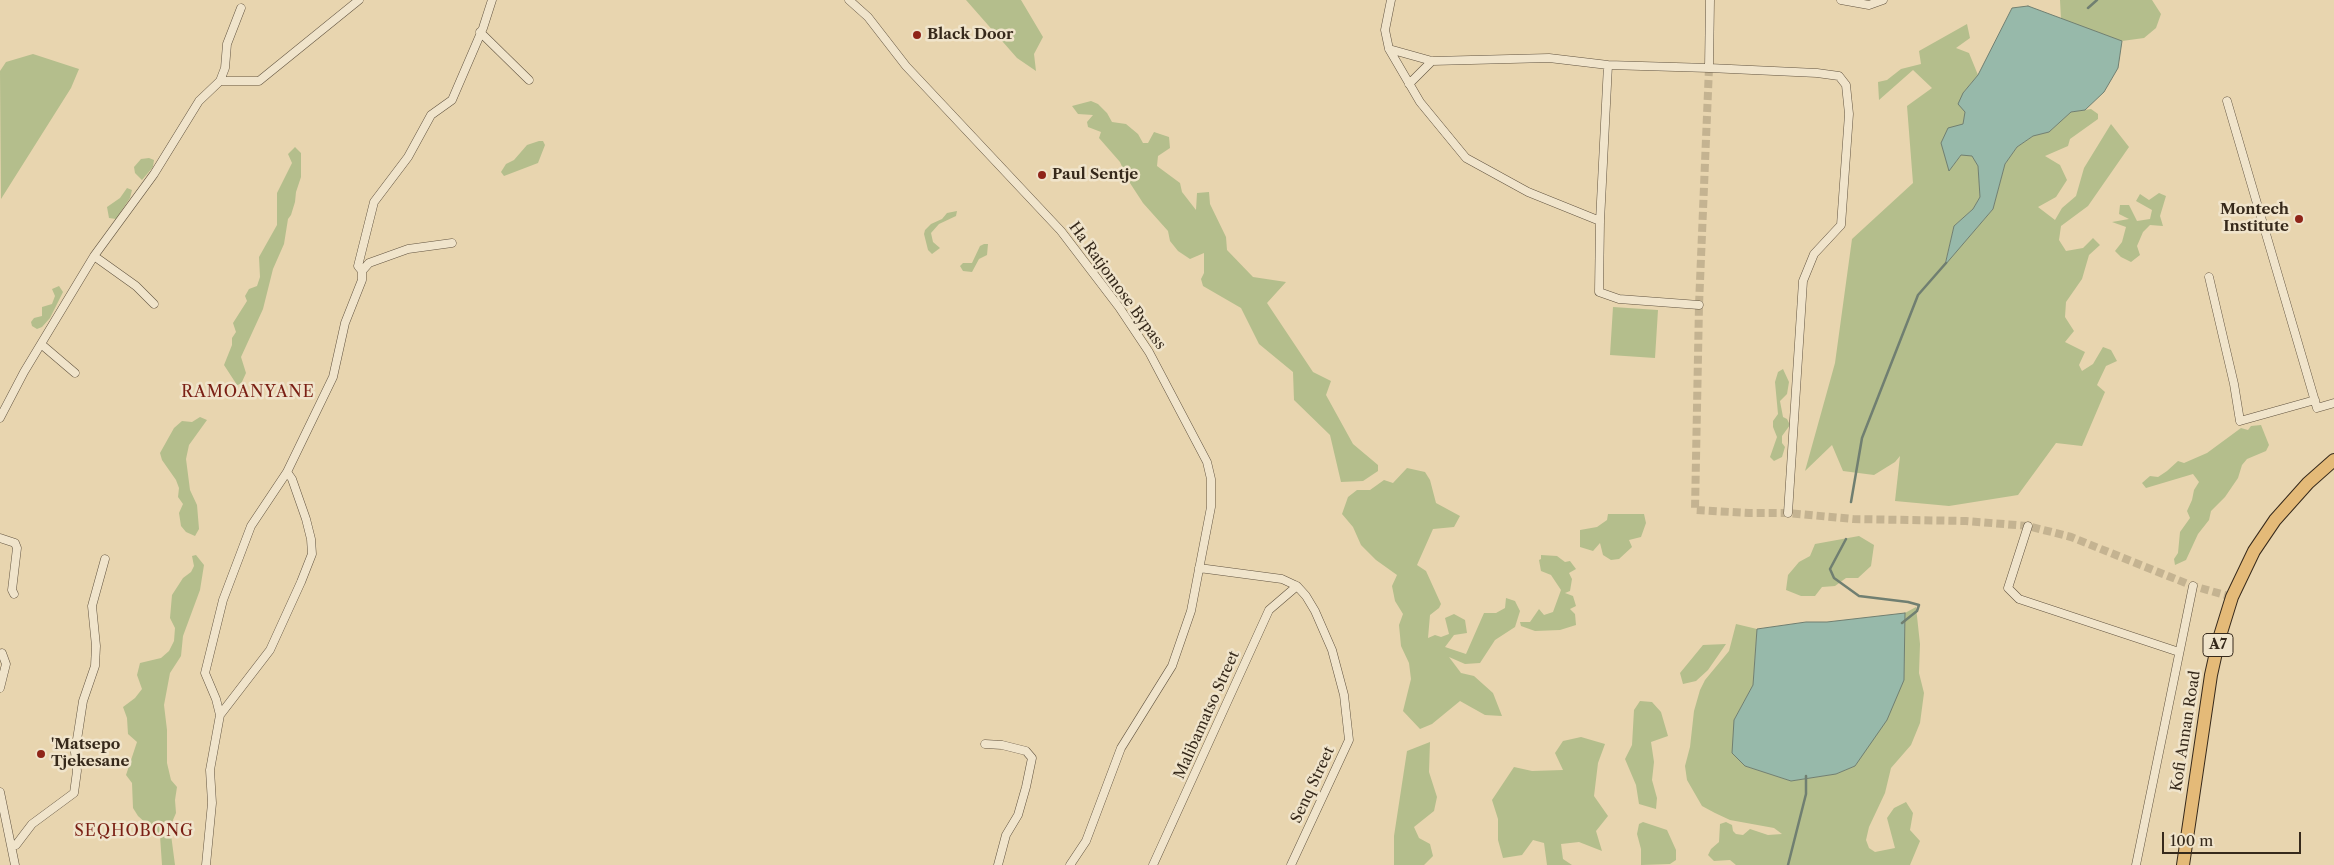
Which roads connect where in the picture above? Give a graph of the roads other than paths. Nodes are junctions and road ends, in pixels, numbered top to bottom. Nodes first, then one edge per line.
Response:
1 (359, 0) edge
2 (492, 0) edge
3 (849, 0) edge
4 (1391, 0) edge
5 (1841, 0) edge
6 (1883, 0) edge
7 (1713, 1) edge
8 (240, 8) dead end
9 (480, 32) junction
10 (1389, 49) junction
11 (1432, 61) junction
12 (1608, 65) junction
13 (1708, 68) junction
14 (530, 80) dead end
15 (220, 81) junction
16 (1409, 84) junction
17 (2226, 101) dead end
18 (1600, 221) junction
19 (452, 243) dead end
20 (94, 256) junction
21 (362, 271) junction
22 (2209, 277) dead end
23 (154, 304) dead end
24 (1698, 305) dead end
25 (41, 344) junction
26 (75, 373) dead end
27 (2315, 400) junction
28 (2334, 403) edge
29 (0, 418) edge
30 (2334, 460) edge
31 (287, 472) junction
32 (1788, 513) dead end
33 (2028, 526) dead end
34 (0, 538) edge
35 (105, 559) dead end
36 (1199, 568) junction
37 (1297, 586) junction
38 (2193, 586) dead end
39 (14, 594) dead end
40 (2179, 652) junction
41 (2, 653) dead end
42 (0, 688) edge
43 (220, 714) junction
44 (985, 744) dead end
45 (0, 792) edge
46 (12, 846) junction
47 (15, 865) edge
48 (206, 865) edge
49 (998, 865) edge
50 (1070, 865) edge
51 (1153, 865) edge
52 (1291, 865) edge
53 (2136, 865) edge
54 (2182, 865) edge

1 - 15 street
2 - 9 street
3 - 36 street, Ha Ratjomose Bypass
4 - 10 street
5 - 6 street
7 - 13 street
8 - 15 street
9 - 14 street
9 - 21 street
10 - 11 street
10 - 16 street
11 - 12 street
11 - 16 street
12 - 13 street
12 - 18 street
13 - 32 street
15 - 20 street
16 - 18 street
17 - 27 street
18 - 24 street
19 - 21 street
20 - 23 street
20 - 25 street
21 - 31 street
22 - 27 street
25 - 26 street
25 - 29 street
27 - 28 street
30 - 54 main road, Kofi Annan Road / A7
31 - 43 street
31 - 43 street
33 - 40 street
34 - 39 street
35 - 46 street
36 - 37 street
36 - 50 street, Ha Ratjomose Bypass
37 - 51 street, Malibamatso Street
37 - 52 street, Senq Street
38 - 40 street
40 - 53 street
41 - 42 street
43 - 48 street
44 - 49 street
45 - 46 street
46 - 47 street

